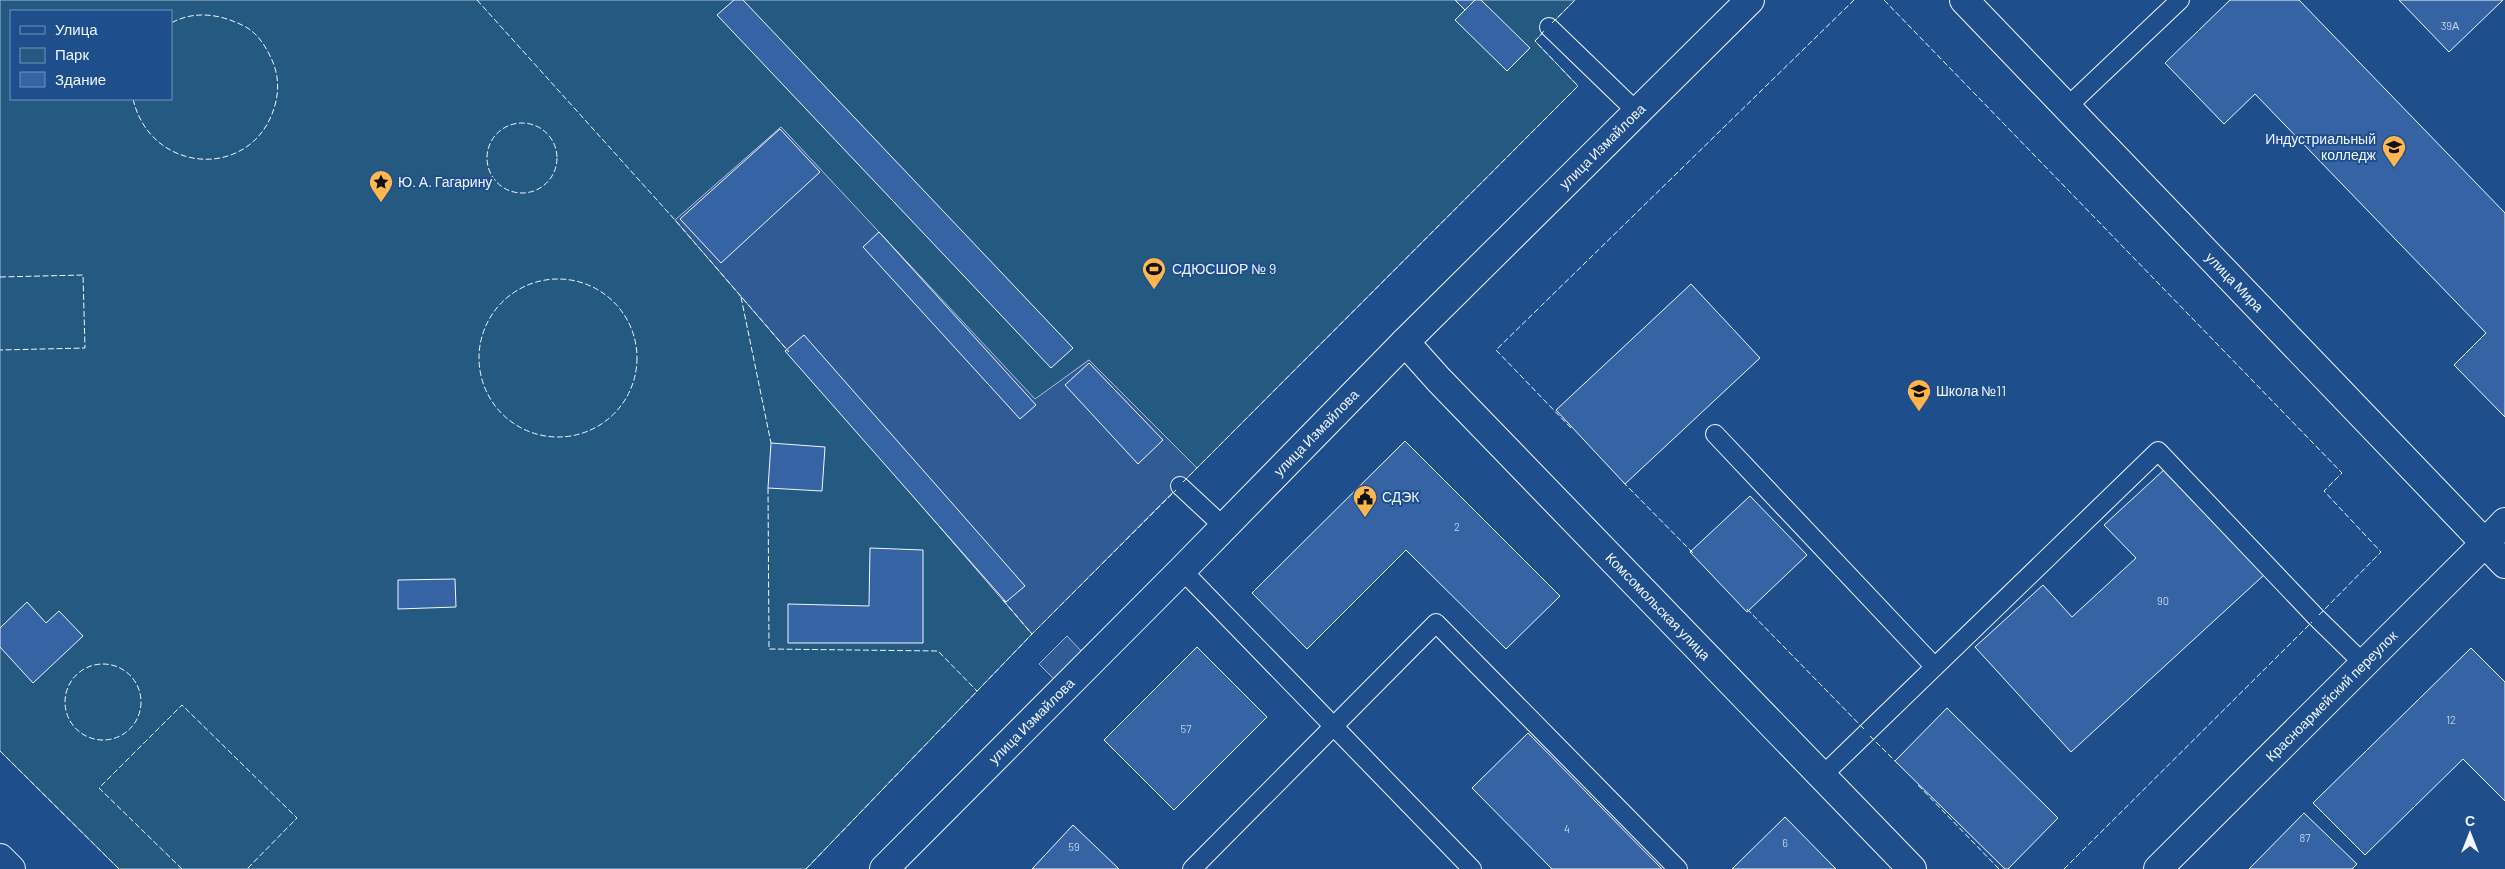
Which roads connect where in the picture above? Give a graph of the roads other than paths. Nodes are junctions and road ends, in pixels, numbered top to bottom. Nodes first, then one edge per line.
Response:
1 (1750, 0) edge
2 (1964, 0) edge
3 (2180, 0) edge
4 (1549, 27) dead end
5 (2067, 107) junction
6 (1637, 112) junction
7 (1405, 342) junction
8 (1714, 434) dead end
9 (1180, 486) dead end
10 (2505, 522) edge
11 (1224, 527) junction
12 (2485, 543) junction
13 (2505, 564) edge
14 (1182, 570) junction
15 (2363, 663) junction
16 (1934, 666) junction
17 (1334, 727) junction
18 (1822, 776) junction
19 (0, 858) edge
20 (11, 869) edge
21 (884, 869) edge
22 (1192, 869) edge
23 (1472, 869) edge
24 (1678, 869) edge
25 (1912, 869) edge
26 (2158, 869) edge

1 - 6 street, улица Измайлова
2 - 5 street, улица Мира
3 - 5 lane
4 - 6 lane
5 - 12 street, улица Мира
6 - 7 street, улица Измайлова
7 - 11 street, улица Измайлова
7 - 18 street, Комсомольская улица
8 - 16 lane
9 - 11 lane
10 - 12 street, Красноармейский переулок
11 - 14 street, улица Измайлова
12 - 13 street, улица Мира
12 - 15 street, Красноармейский переулок
14 - 17 lane
14 - 21 street, улица Измайлова
15 - 16 lane
15 - 26 street, Красноармейский переулок
16 - 18 lane
17 - 22 lane
17 - 23 lane
17 - 24 lane
18 - 25 street, Комсомольская улица
19 - 20 street

